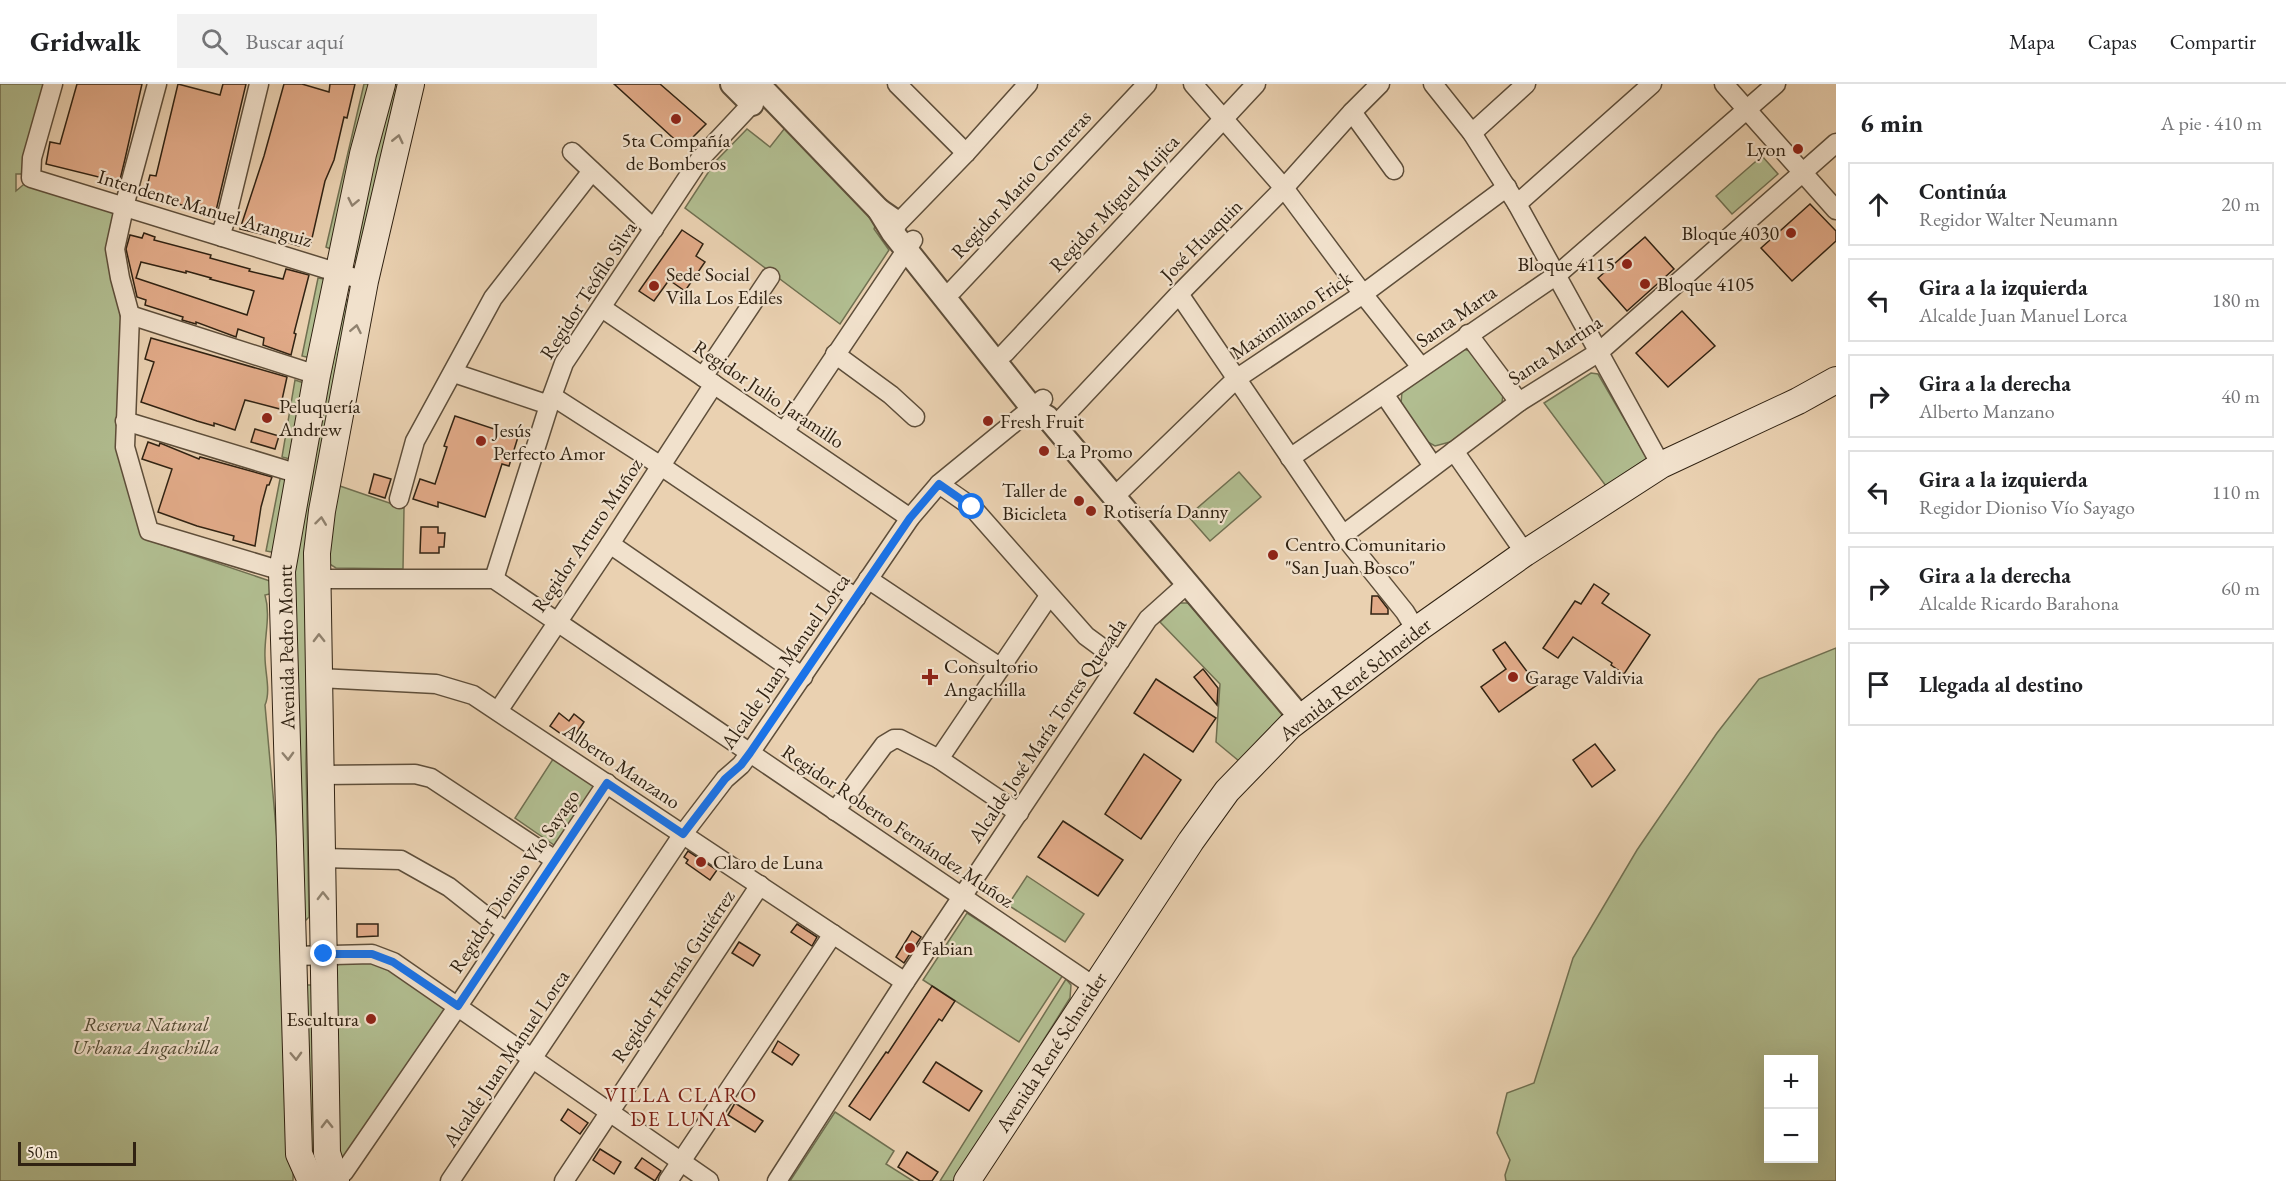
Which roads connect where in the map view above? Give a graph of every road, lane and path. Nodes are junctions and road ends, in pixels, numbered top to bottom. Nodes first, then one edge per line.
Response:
1 (52, 84) edge
2 (157, 84) edge
3 (259, 84) edge
4 (382, 84) edge
5 (411, 84) edge
6 (732, 84) edge
7 (897, 84) edge
8 (1028, 84) edge
9 (1147, 84) edge
10 (1193, 84) edge
11 (1256, 84) edge
12 (1380, 84) edge
13 (1433, 84) edge
14 (1526, 84) edge
15 (1652, 84) edge
16 (1724, 84) edge
17 (1776, 84) edge
18 (758, 93) edge
19 (1747, 110) junction
20 (1352, 112) junction
21 (1224, 119) junction
22 (1472, 133) junction
23 (1836, 143) edge
24 (573, 152) dead end
25 (966, 153) junction
26 (1394, 170) dead end
27 (592, 171) junction
28 (1803, 172) junction
29 (1284, 188) junction
30 (1507, 188) junction
31 (1517, 204) junction
32 (124, 206) junction
33 (1836, 210) edge
34 (654, 229) junction
35 (222, 237) junction
36 (903, 237) junction
37 (338, 273) junction
38 (1558, 274) junction
39 (771, 277) dead end
40 (365, 281) junction
41 (953, 290) junction
42 (1179, 294) junction
43 (1363, 294) junction
44 (602, 308) junction
45 (130, 315) junction
46 (1468, 334) junction
47 (1599, 352) junction
48 (1005, 353) junction
49 (835, 354) junction
50 (1421, 367) junction
51 (454, 373) junction
52 (317, 375) junction
53 (1236, 379) junction
54 (1836, 380) edge
55 (708, 381) junction
56 (1384, 394) junction
57 (550, 400) junction
58 (1519, 402) junction
59 (1044, 413) junction
60 (915, 417) dead end
61 (125, 421) junction
62 (784, 432) junction
63 (1454, 451) junction
64 (1290, 458) junction
65 (1661, 465) junction
66 (661, 466) junction
67 (1433, 466) junction
68 (299, 474) junction
69 (939, 484) junction
70 (1114, 497) junction
71 (399, 499) dead end
72 (910, 518) junction
73 (1343, 535) junction
74 (610, 544) junction
75 (1525, 553) junction
76 (282, 572) junction
77 (318, 579) junction
78 (494, 579) junction
79 (868, 579) junction
80 (1187, 584) junction
81 (1049, 596) junction
82 (856, 598) junction
83 (557, 622) junction
84 (1416, 630) junction
85 (1120, 662) junction
86 (1001, 668) junction
87 (802, 677) junction
88 (319, 678) junction
89 (498, 711) junction
90 (1300, 717) junction
91 (750, 753) junction
92 (939, 759) junction
93 (321, 775) junction
94 (607, 783) junction
95 (835, 811) junction
96 (1019, 813) junction
97 (683, 834) junction
98 (323, 858) junction
99 (555, 860) junction
100 (760, 885) junction
101 (962, 897) junction
102 (506, 932) junction
103 (833, 934) junction
104 (324, 954) junction
105 (293, 956) junction
106 (905, 982) junction
107 (1095, 987) junction
108 (458, 1006) junction
109 (532, 1060) junction
110 (609, 1112) junction
111 (681, 1161) junction
112 (327, 1180) edge
113 (450, 1181) edge
114 (564, 1181) edge
115 (668, 1181) edge
116 (709, 1181) edge
117 (777, 1181) edge
118 (967, 1181) edge

1 - 32 street, Intendente Manuel Aranguiz
2 - 32 street
3 - 35 street
4 -> 37 main road, Avenida Pedro Montt
40 -> 5 main road, Avenida Pedro Montt
6 - 18 street
7 - 25 street
8 - 25 street
9 - 41 street, Regidor Mario Contreras
10 - 21 street
11 - 21 street, Regidor Miguel Mujica
12 - 20 street, José Huaquin
13 - 22 street
14 - 22 street
15 - 31 street
16 - 19 street
17 - 19 street, Santa Marta
18 - 34 street, Regidor Teófilo Silva
18 - 36 street
19 - 28 street
19 - 38 street, Santa Marta
20 - 26 street
20 - 29 street, José Huaquin
21 - 29 street
21 - 48 street, Regidor Miguel Mujica
22 - 30 street
23 - 28 street, Santa Martina
24 - 27 street
25 - 36 street
27 - 34 street
27 - 51 street
28 - 33 street
28 - 47 street, Santa Martina
29 - 42 street, José Huaquin
29 - 43 street
30 - 31 street
30 - 43 street, Maximiliano Frick
31 - 38 street
32 - 35 street, Intendente Manuel Aranguiz
32 - 45 street
34 - 44 street, Regidor Teófilo Silva
35 - 37 street, Intendente Manuel Aranguiz
36 - 41 street
36 - 49 street
36 - 59 street
37 - 40 street, Intendente Manuel Aranguiz
37 - 52 main road, Avenida Pedro Montt
38 - 46 street, Santa Marta
38 - 47 street
39 - 55 street, Regidor Arturo Muñoz
77 -> 40 main road, Avenida Pedro Montt
41 - 48 street
42 - 53 street
42 - 59 street, José Huaquin
43 - 50 street
43 - 53 street, Maximiliano Frick
44 - 55 street, Regidor Julio Jaramillo
44 - 57 street, Regidor Teófilo Silva
45 - 52 street
45 - 61 street
46 - 50 street, Santa Marta
46 - 58 street
47 - 58 street, Santa Martina
47 - 65 street
48 - 59 street
49 - 60 street
49 - 62 street
50 - 56 street, Santa Marta
51 - 57 street
51 - 71 street
52 - 68 main road, Avenida Pedro Montt
53 - 64 street
53 - 70 street, Maximiliano Frick
54 - 65 main road, Avenida René Schneider
55 - 62 street, Regidor Julio Jaramillo
55 - 66 street, Regidor Arturo Muñoz
56 - 64 street, Santa Marta
56 - 67 street
57 - 66 street
57 - 78 street, Regidor Teófilo Silva
58 - 63 street, Santa Martina
59 - 69 street, Alcalde Juan Manuel Lorca
59 - 70 street
61 - 68 street
61 - 76 street
62 - 72 street, Regidor Julio Jaramillo
63 - 67 street, Santa Martina
63 - 75 street
64 - 73 street
65 - 75 main road, Avenida René Schneider
66 - 74 street, Regidor Arturo Muñoz
66 - 82 street
67 - 73 street, Santa Martina
68 - 76 main road, Avenida Pedro Montt
69 - 72 street, Alcalde Juan Manuel Lorca
69 - 81 street
70 - 80 street
72 - 79 street, Alcalde Juan Manuel Lorca
73 - 84 street
74 - 83 street, Regidor Arturo Muñoz
74 - 87 street
75 - 84 main road, Avenida René Schneider
76 -> 105 main road, Avenida Pedro Montt
77 - 78 street
88 -> 77 main road, Avenida Pedro Montt
78 - 83 street, Regidor Roberto Fernández Muñoz
79 - 82 street, Alcalde Juan Manuel Lorca
79 - 86 street
80 - 85 street, Alcalde José María Torres Quezada
80 - 90 street
81 - 85 street
81 - 86 street
82 - 87 street, Alcalde Juan Manuel Lorca
83 - 89 street, Regidor Arturo Muñoz
83 - 91 street, Regidor Roberto Fernández Muñoz
84 - 90 main road, Avenida René Schneider
85 - 96 street, Alcalde José María Torres Quezada
86 - 92 street
87 - 91 street, Alcalde Juan Manuel Lorca
88 - 89 street, Alberto Manzano
88 - 93 main road, Avenida Pedro Montt
89 - 94 street, Alberto Manzano
90 - 107 main road, Avenida René Schneider
91 - 95 street, Regidor Roberto Fernández Muñoz
91 - 97 street, Alcalde Juan Manuel Lorca
92 - 95 street
92 - 96 street
93 - 98 main road, Avenida Pedro Montt
93 - 99 street
94 - 97 street, Alberto Manzano
94 - 99 street, Regidor Dioniso Vío Sayago
95 - 101 street, Regidor Roberto Fernández Muñoz
96 - 101 street, Alcalde José María Torres Quezada
97 - 100 street, Alberto Manzano
97 - 109 street, Alcalde Juan Manuel Lorca
98 - 102 street
104 -> 98 main road, Avenida Pedro Montt
99 - 102 street, Regidor Dioniso Vío Sayago
100 - 103 street, Alberto Manzano
100 - 110 street, Regidor Hernán Gutiérrez
101 - 106 street, Alcalde José María Torres Quezada
101 - 107 street, Regidor Roberto Fernández Muñoz
102 - 108 street, Regidor Dioniso Vío Sayago
103 - 106 street, Alberto Manzano
103 - 111 street
104 - 105 street
104 - 108 street
112 -> 104 main road, Avenida Pedro Montt
105 -> 112 main road, Avenida Pedro Montt
106 - 117 street, Alcalde José María Torres Quezada
107 - 118 main road, Avenida René Schneider
108 - 109 street
108 - 112 street, Regidor Dioniso Vío Sayago
109 - 110 street
109 - 113 street, Alcalde Juan Manuel Lorca
110 - 111 street
110 - 114 street, Regidor Hernán Gutiérrez
111 - 115 street
111 - 116 street

